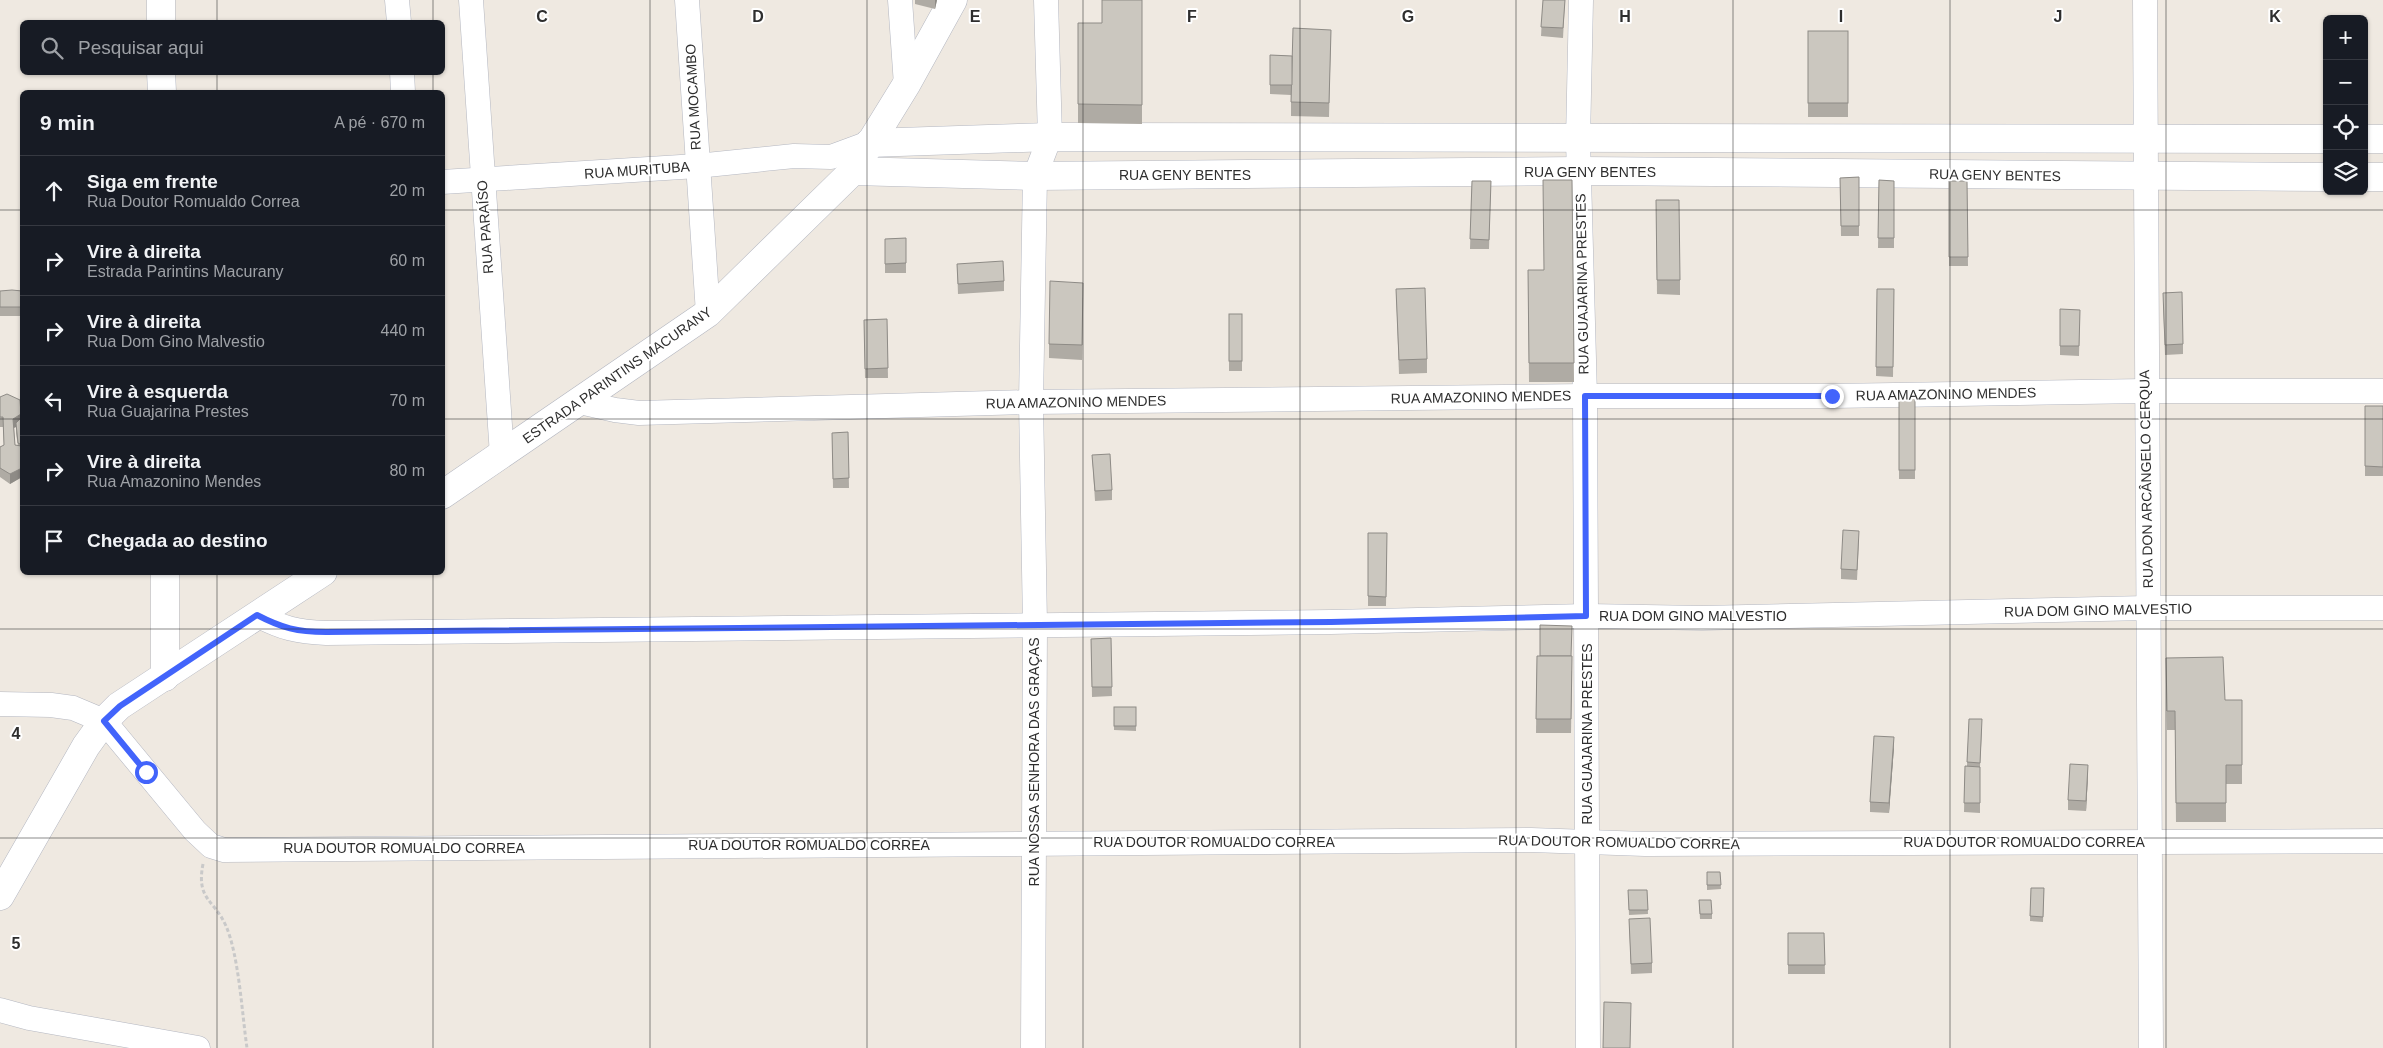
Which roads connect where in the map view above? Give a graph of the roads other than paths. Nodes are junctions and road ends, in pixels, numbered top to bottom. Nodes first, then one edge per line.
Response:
1 (161, 0) edge
2 (397, 0) edge
3 (471, 0) edge
4 (687, 0) edge
5 (900, 0) edge
6 (953, 0) edge
7 (1046, 0) edge
8 (1581, 0) edge
9 (2144, 0) edge
10 (161, 20) edge
11 (399, 20) edge
12 (161, 75) edge
13 (402, 75) edge
14 (906, 85) junction
15 (162, 90) edge
16 (403, 90) edge
17 (1050, 137) junction
18 (2147, 138) junction
19 (2323, 139) edge
20 (2368, 139) edge
21 (2383, 139) edge
22 (1578, 140) junction
23 (869, 144) junction
24 (842, 164) junction
25 (697, 166) junction
26 (1580, 171) junction
27 (1035, 176) junction
28 (2145, 177) junction
29 (2323, 177) edge
30 (2368, 177) edge
31 (2383, 177) edge
32 (482, 180) junction
33 (445, 182) edge
34 (708, 314) junction
35 (2145, 391) junction
36 (2383, 391) edge
37 (1585, 396) junction
38 (580, 402) junction
39 (1031, 402) junction
40 (502, 455) junction
41 (445, 492) edge
42 (165, 575) edge
43 (318, 575) edge
44 (2147, 608) junction
45 (2383, 608) edge
46 (257, 615) junction
47 (1586, 616) junction
48 (1035, 624) junction
49 (165, 677) junction
50 (0, 704) edge
51 (104, 721) junction
52 (2149, 841) junction
53 (2383, 841) edge
54 (1587, 842) junction
55 (1034, 843) junction
56 (0, 896) edge
57 (0, 1010) edge
58 (198, 1048) edge
59 (1033, 1048) edge
60 (1588, 1048) edge
61 (2151, 1048) edge

1 - 10 street
2 - 11 street
3 - 32 street, RUA PARAÍSO
4 - 25 street, RUA MOCAMBO
5 - 14 street
6 - 14 street, ESTRADA PARINTINS MACURANY
7 - 17 street, RUA NOSSA SENHORA DAS GRAÇAS
8 - 22 street, RUA GUAJARINA PRESTES
9 - 18 street, RUA DON ARCÂNGELO CERQUA
12 - 15 street
13 - 16 street
14 - 23 street, ESTRADA PARINTINS MACURANY
17 - 22 street
17 - 23 street
17 - 27 street, RUA NOSSA SENHORA DAS GRAÇAS
18 - 19 street
18 - 22 street
18 - 28 street, RUA DON ARCÂNGELO CERQUA
20 - 21 street
22 - 26 street, RUA GUAJARINA PRESTES
23 - 24 street, ESTRADA PARINTINS MACURANY
24 - 25 street, RUA MURITUBA
24 - 27 street, RUA GENY BENTES
24 - 34 street, ESTRADA PARINTINS MACURANY
25 - 32 street, RUA MURITUBA
25 - 34 street, RUA MOCAMBO
26 - 27 street, RUA GENY BENTES
26 - 28 street, RUA GENY BENTES
26 - 37 street, RUA GUAJARINA PRESTES
27 - 39 street, RUA NOSSA SENHORA DAS GRAÇAS
28 - 29 street, RUA GENY BENTES
28 - 35 street, RUA DON ARCÂNGELO CERQUA
30 - 31 street
32 - 33 street, RUA MURITUBA
32 - 40 street, RUA PARAÍSO
34 - 38 street, ESTRADA PARINTINS MACURANY
35 - 36 street, RUA AMAZONINO MENDES
35 - 37 street, RUA AMAZONINO MENDES
35 - 44 street, RUA DON ARCÂNGELO CERQUA
37 - 39 street, RUA AMAZONINO MENDES
37 - 47 street, RUA GUAJARINA PRESTES
38 - 39 street, RUA AMAZONINO MENDES
38 - 40 street, ESTRADA PARINTINS MACURANY
39 - 48 street, RUA NOSSA SENHORA DAS GRAÇAS
40 - 41 street, ESTRADA PARINTINS MACURANY
42 - 49 street
43 - 46 street
44 - 45 street, RUA DOM GINO MALVESTIO
44 - 47 street, RUA DOM GINO MALVESTIO
44 - 52 street, RUA DON ARCÂNGELO CERQUA
46 - 48 street, RUA DOM GINO MALVESTIO
46 - 49 street
47 - 48 street, RUA DOM GINO MALVESTIO
47 - 54 street, RUA GUAJARINA PRESTES
48 - 55 street, RUA NOSSA SENHORA DAS GRAÇAS
49 - 51 street
50 - 51 street
51 - 55 street, RUA DOUTOR ROMUALDO CORREA
51 - 56 street
52 - 53 street, RUA DOUTOR ROMUALDO CORREA
52 - 54 street, RUA DOUTOR ROMUALDO CORREA
52 - 61 street, RUA DON ARCÂNGELO CERQUA
54 - 55 street, RUA DOUTOR ROMUALDO CORREA
54 - 60 street, RUA GUAJARINA PRESTES
55 - 59 street, RUA NOSSA SENHORA DAS GRAÇAS
57 - 58 street

